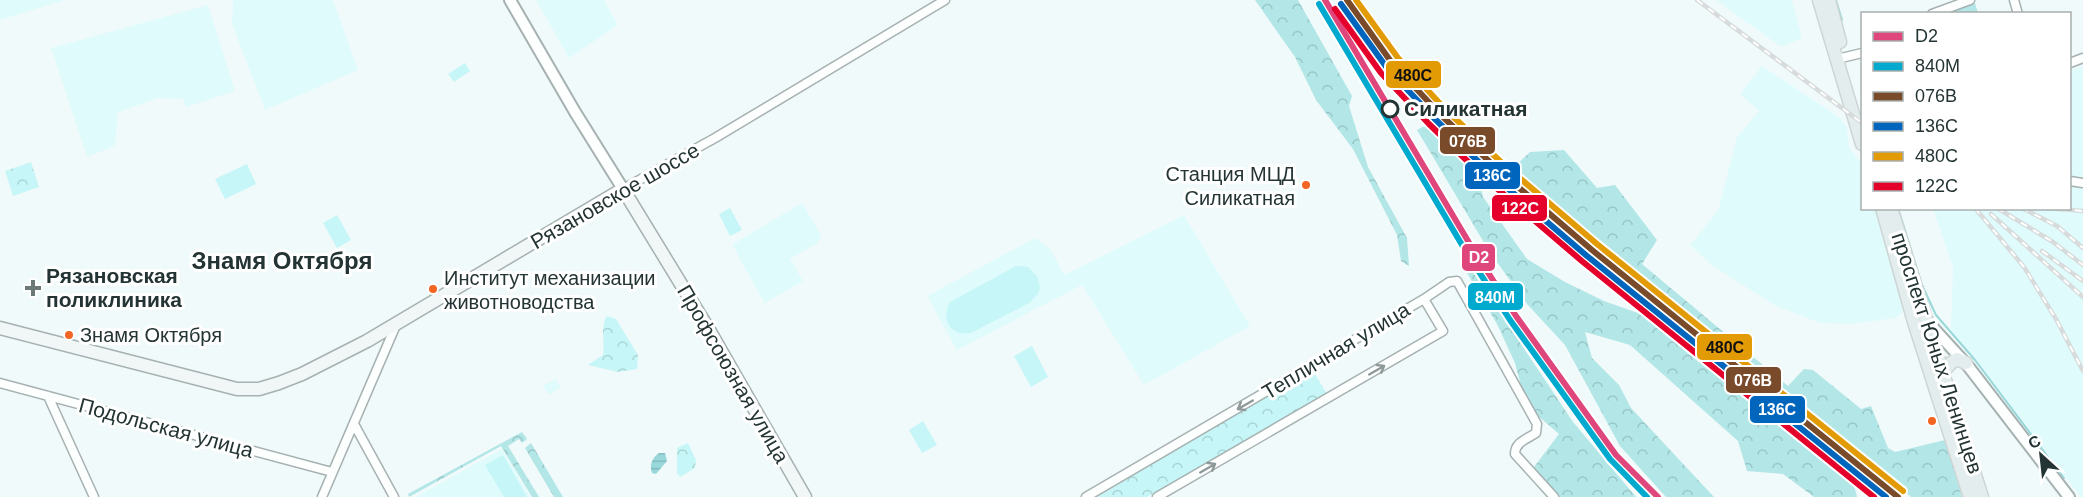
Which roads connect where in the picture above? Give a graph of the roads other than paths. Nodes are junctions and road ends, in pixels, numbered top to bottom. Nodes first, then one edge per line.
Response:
1 (510, 0) edge
2 (945, 0) edge
3 (1819, 0) edge
4 (1829, 0) edge
5 (1970, 0) edge
6 (1937, 12) edge
7 (1861, 53) edge
8 (1841, 58) junction
9 (1861, 113) edge
10 (1861, 136) edge
11 (623, 189) junction
12 (1883, 210) edge
13 (1892, 210) edge
14 (1424, 299) junction
15 (1921, 322) junction
16 (396, 324) junction
17 (0, 328) edge
18 (1966, 363) junction
19 (1943, 372) junction
20 (0, 383) edge
21 (48, 396) junction
22 (354, 424) junction
23 (332, 472) junction
24 (94, 497) edge
25 (322, 497) edge
26 (394, 497) edge
27 (805, 497) edge
28 (1086, 497) edge
29 (1157, 497) edge
30 (1554, 497) edge
31 (1970, 497) edge
32 (1982, 497) edge
33 (2069, 497) edge

1 - 11 street
2 - 11 street, Рязановское шоссе
3 - 8 main road
4 - 8 main road
5 - 6 street
7 - 8 street
8 - 9 main road
8 - 10 main road
11 - 16 main road, Рязановское шоссе
11 - 27 main road, Профсоюзная улица
12 - 15 main road, проспект Юных Ленинцев
13 - 15 main road, проспект Юных Ленинцев
14 -> 28 street, Тепличная улица
29 -> 14 street, Тепличная улица
14 - 30 street
15 - 18 street
15 - 19 main road, проспект Юных Ленинцев
15 - 31 main road, проспект Юных Ленинцев
16 - 17 main road, Рязановское шоссе
16 - 22 street
18 - 19 main road
18 - 33 street
19 - 32 main road, проспект Юных Ленинцев
20 - 21 street, Подольская улица
21 - 23 street, Подольская улица
21 - 24 street
22 - 23 street
22 - 26 street
23 - 25 street

